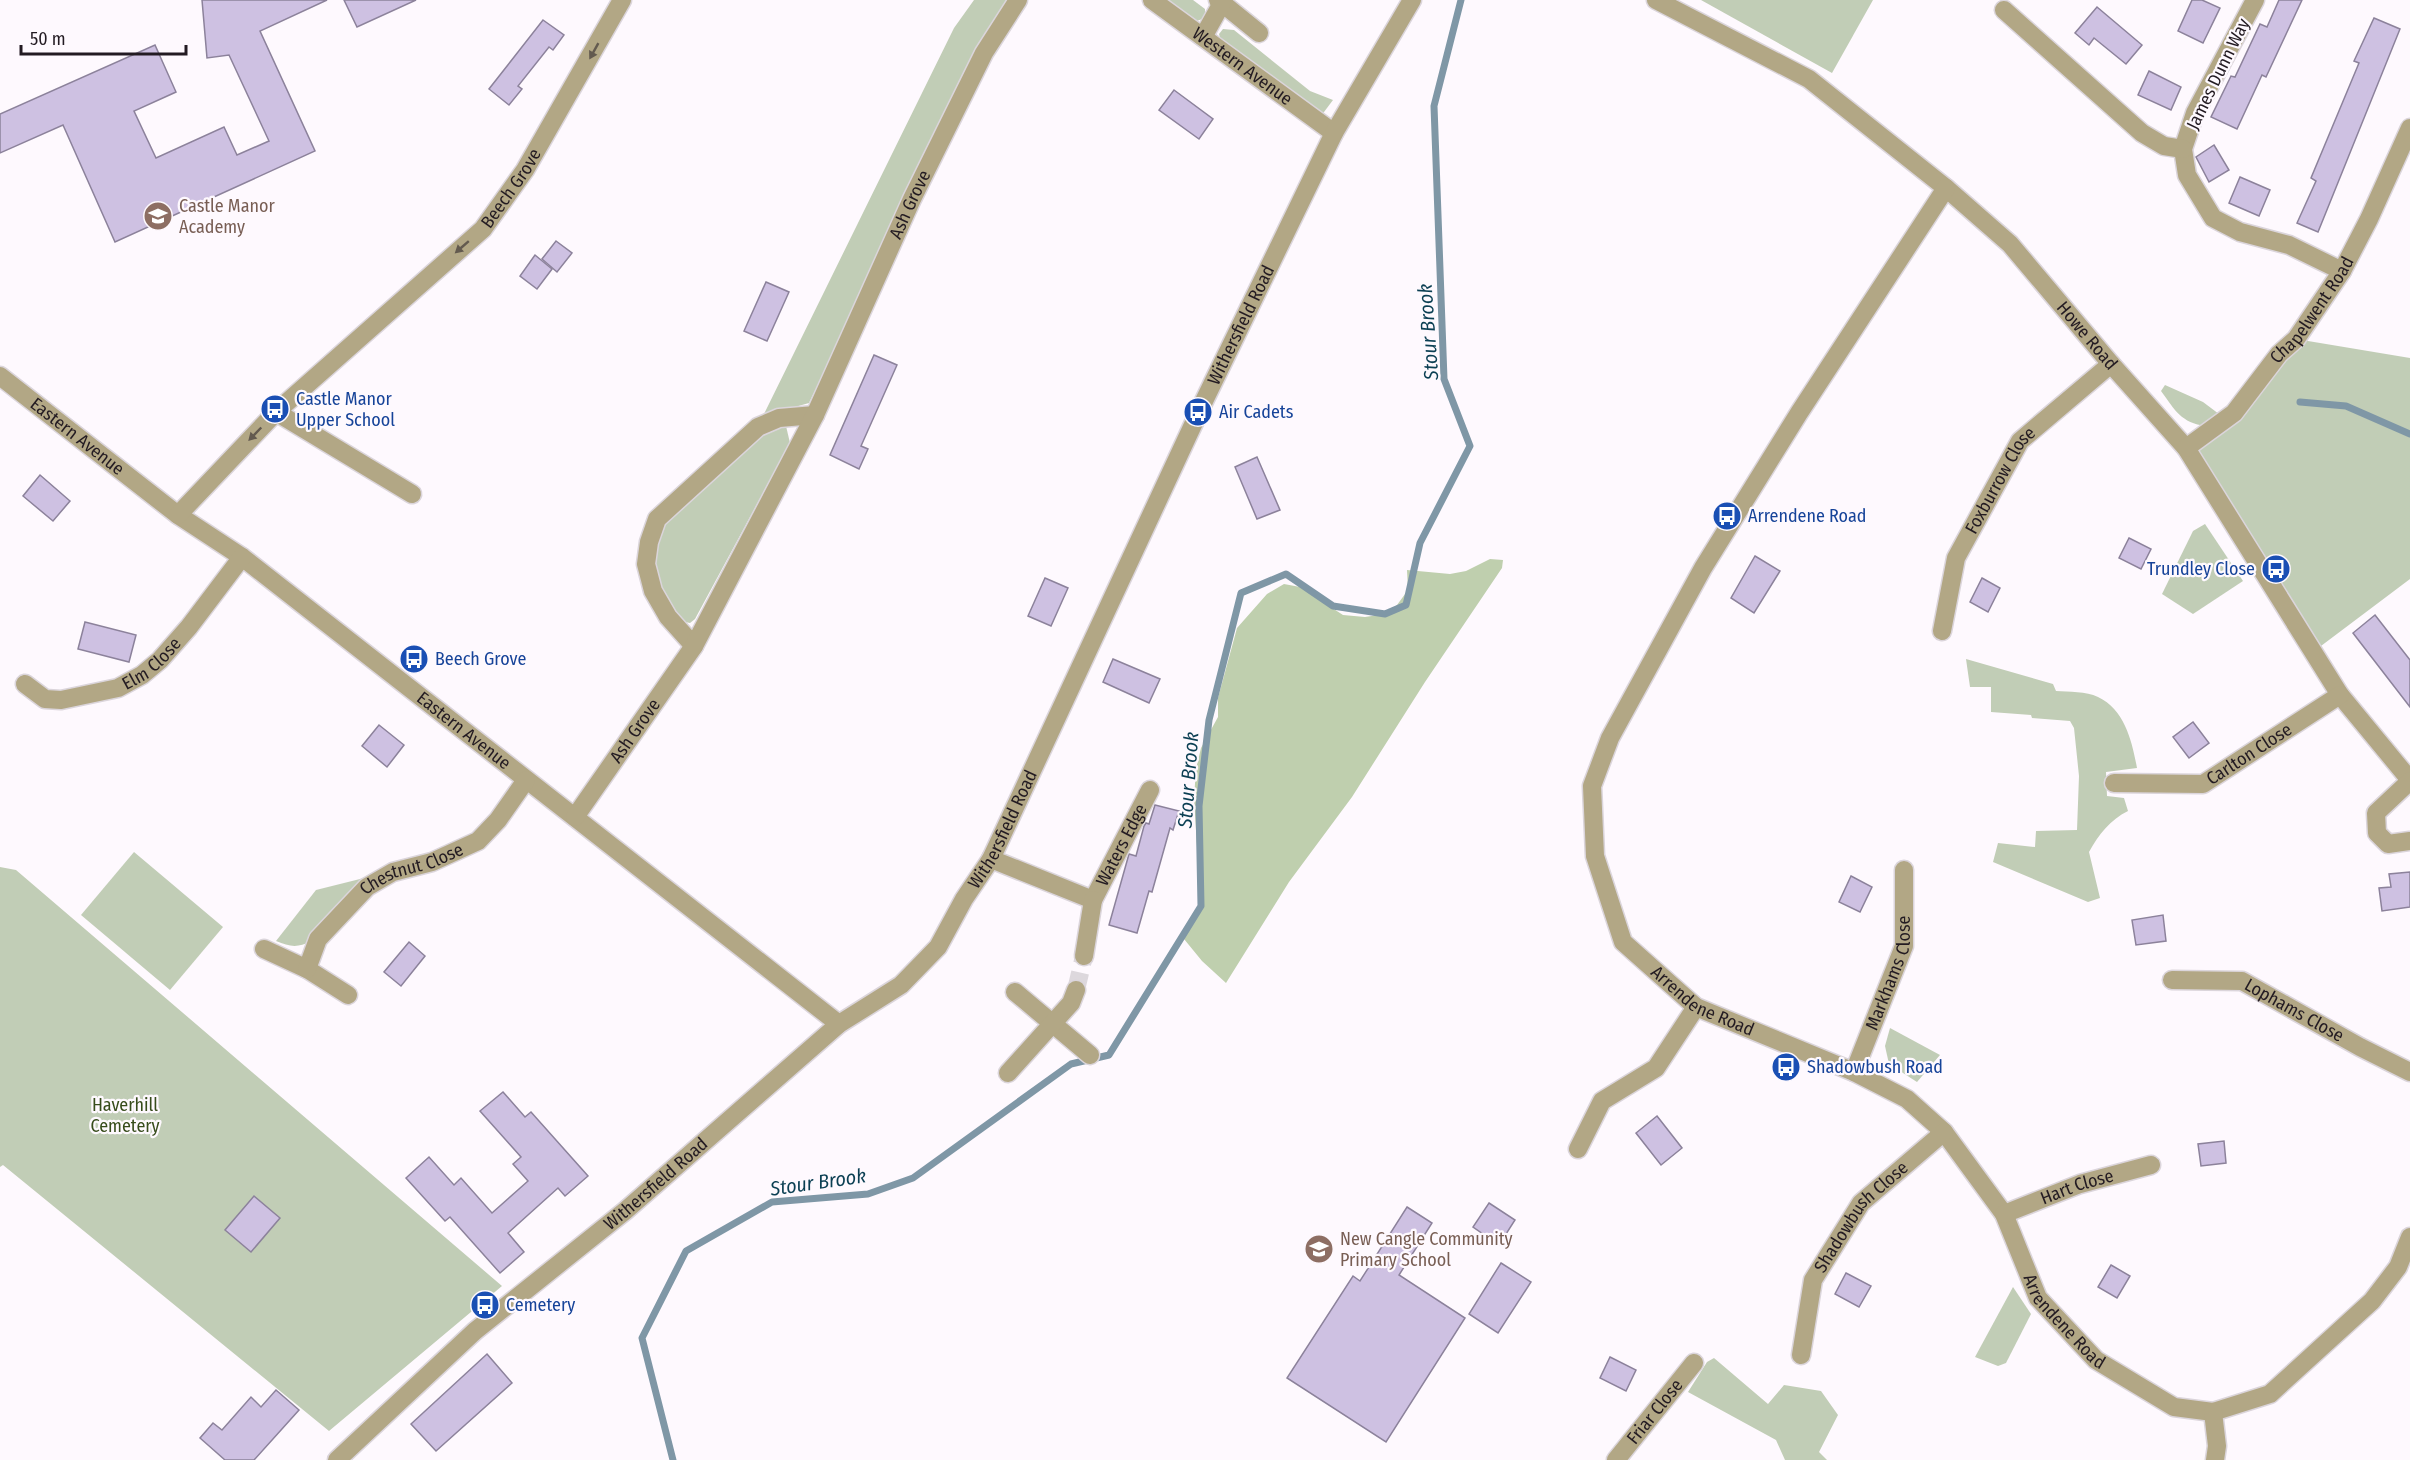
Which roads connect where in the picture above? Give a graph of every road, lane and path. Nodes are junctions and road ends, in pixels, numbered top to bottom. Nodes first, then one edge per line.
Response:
1 (622, 0) edge
2 (1018, 0) edge
3 (1152, 0) edge
4 (1412, 0) edge
5 (1656, 0) edge
6 (2255, 0) edge
7 (1220, 2) edge
8 (2004, 10) dead end
9 (1258, 33) dead end
10 (1203, 37) junction
11 (2410, 128) edge
12 (1334, 133) junction
13 (2406, 142) edge
14 (2183, 148) junction
15 (1946, 188) junction
16 (2342, 271) junction
17 (2111, 364) junction
18 (0, 376) edge
19 (276, 412) junction
20 (814, 415) junction
21 (2186, 448) junction
22 (412, 494) dead end
23 (177, 514) junction
24 (242, 557) junction
25 (1942, 632) dead end
26 (694, 646) junction
27 (25, 684) dead end
28 (2340, 695) junction
29 (526, 780) junction
30 (2410, 780) edge
31 (2114, 783) dead end
32 (1150, 790) dead end
33 (575, 817) junction
34 (2410, 841) edge
35 (991, 859) junction
36 (1904, 870) dead end
37 (1093, 900) junction
38 (264, 949) dead end
39 (1084, 956) tunnel mouth
40 (307, 969) junction
41 (2172, 980) dead end
42 (1076, 990) tunnel mouth
43 (1015, 992) dead end
44 (348, 995) dead end
45 (1696, 1007) junction
46 (839, 1024) junction
47 (1053, 1026) junction
48 (1090, 1055) dead end
49 (1854, 1072) junction
50 (2410, 1072) edge
51 (1008, 1074) dead end
52 (1944, 1132) junction
53 (1578, 1149) dead end
54 (2151, 1165) dead end
55 (2004, 1214) junction
56 (2410, 1236) edge
57 (1801, 1355) dead end
58 (1694, 1363) dead end
59 (2213, 1412) junction
60 (337, 1460) edge
61 (1616, 1460) edge
62 (2215, 1460) edge

1 -> 19 street, Beech Grove
2 - 20 street, Ash Grove
3 - 10 street, Western Avenue
4 - 12 street, Withersfield Road
5 - 15 street, Howe Road
6 - 14 street, James Dunn Way
7 - 9 street
7 - 10 street
8 - 14 street
10 - 12 street, Western Avenue
11 - 13 street, Chapelwent Road
12 - 35 street, Withersfield Road
13 - 16 street, Chapelwent Road
14 - 16 street, James Dunn Way
15 - 17 street, Howe Road
15 - 45 street, Arrendene Road
16 - 21 street, Chapelwent Road
17 - 21 street, Howe Road
17 - 25 street, Foxburrow Close
18 - 23 street, Eastern Avenue
19 - 22 street
19 -> 23 street, Beech Grove
20 - 26 street, Ash Grove
20 - 26 street
21 - 28 street, Howe Road
23 - 24 street, Eastern Avenue
24 - 27 street, Elm Close
24 - 29 street, Eastern Avenue
26 - 33 street, Ash Grove
28 - 30 street, Howe Road
28 - 31 street, Carlton Close
29 - 33 street, Eastern Avenue
29 - 40 street, Chestnut Close
30 - 34 street
32 - 37 street, Waters Edge
33 - 46 street, Eastern Avenue
35 - 37 street, Waters Edge
35 - 46 street, Withersfield Road
36 - 49 street, Markhams Close
37 - 39 street, Waters Edge
38 - 40 street
40 - 44 street
41 - 50 street, Lophams Close
42 - 47 street
43 - 47 street
45 - 49 street, Arrendene Road
45 - 53 street
46 - 60 street, Withersfield Road
47 - 48 street
47 - 51 street
49 - 52 street, Arrendene Road
52 - 55 street, Arrendene Road
52 - 57 street, Shadowbush Close
54 - 55 street, Hart Close
55 - 59 street, Arrendene Road
56 - 59 street, Arrendene Road
58 - 61 street, Friar Close
59 - 62 street

